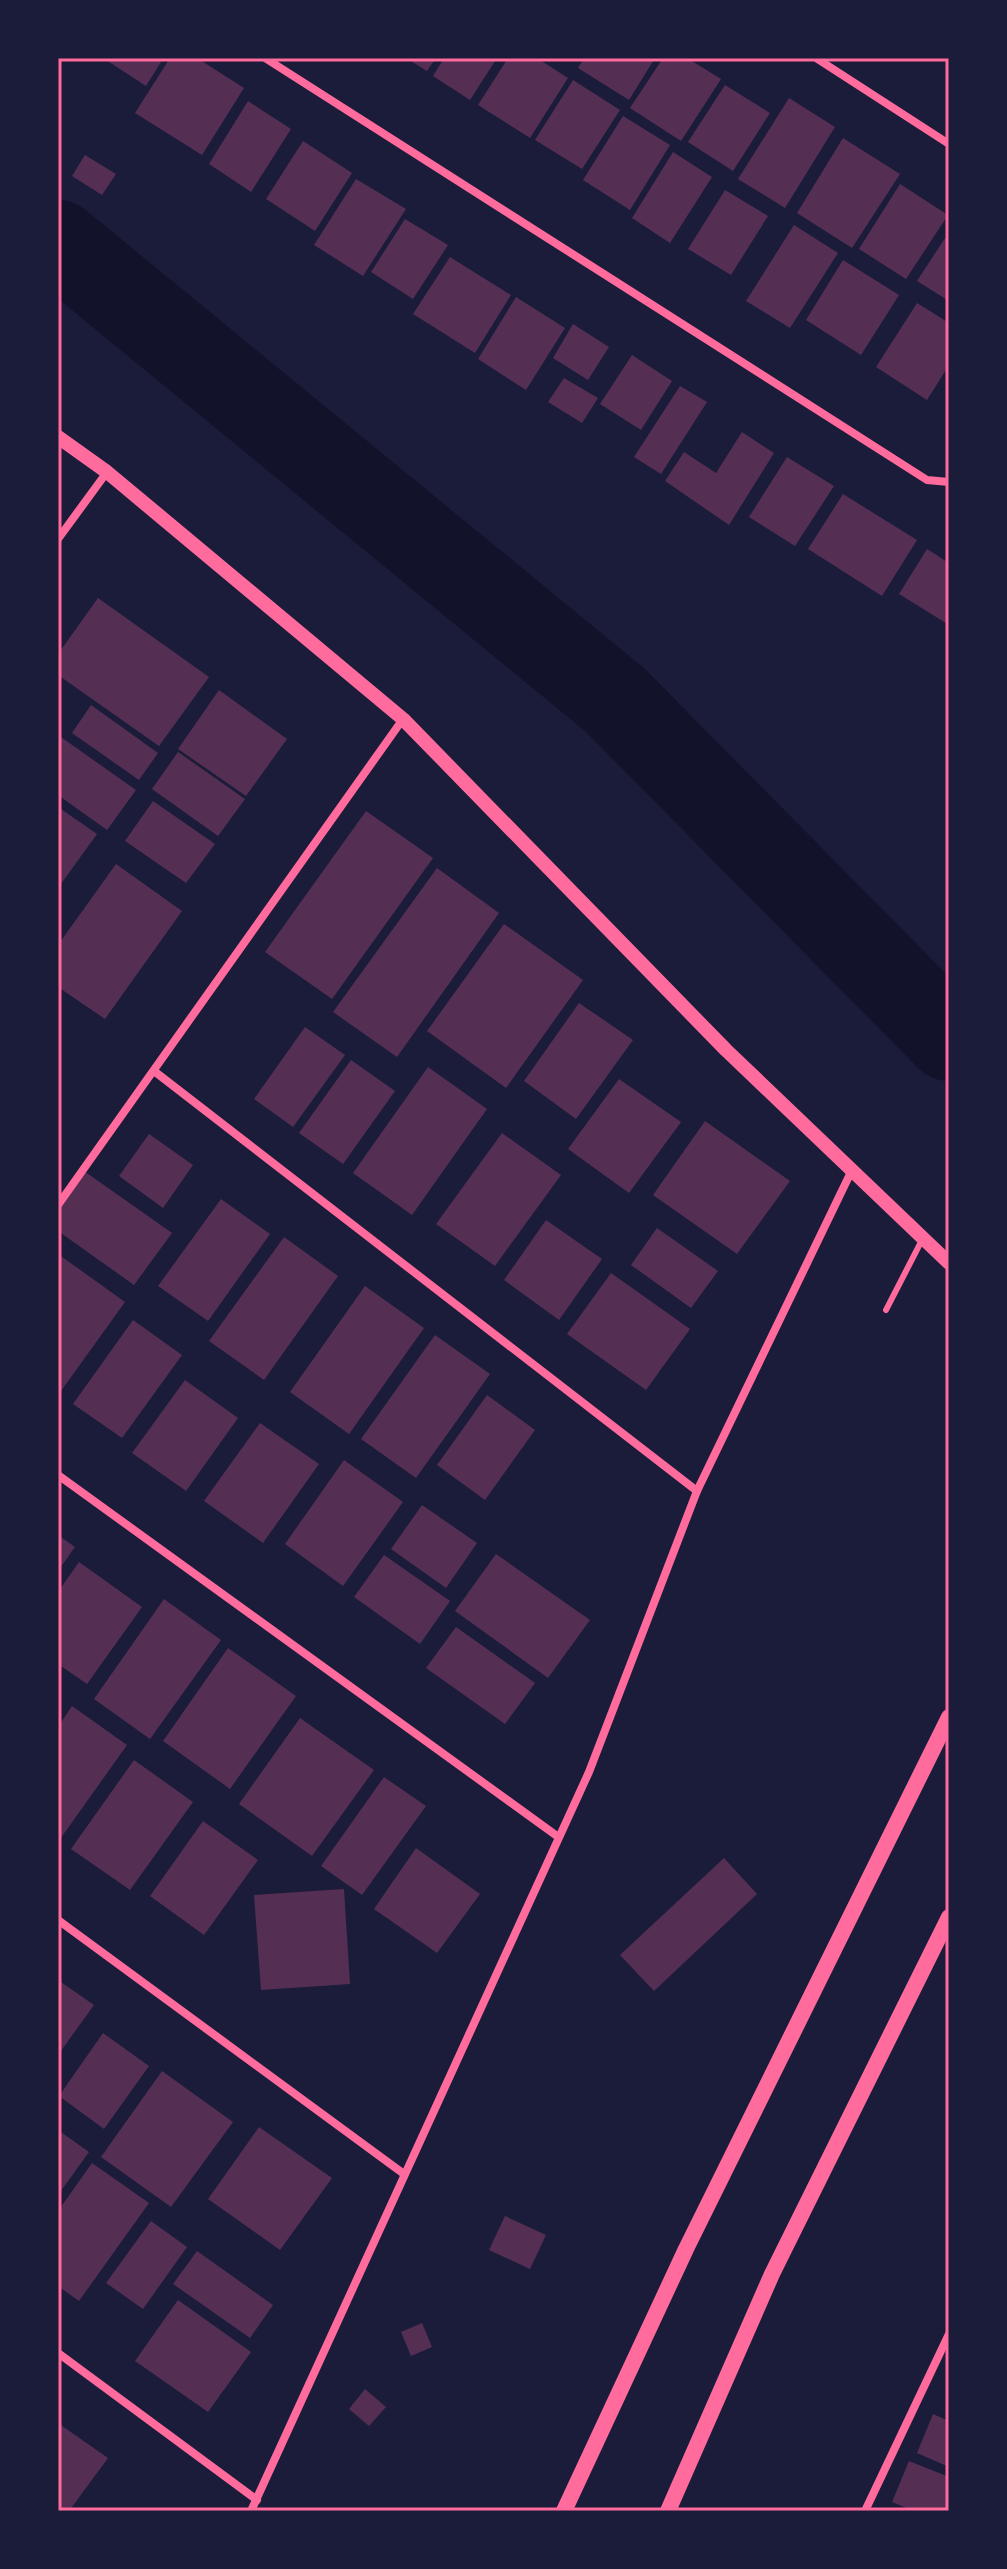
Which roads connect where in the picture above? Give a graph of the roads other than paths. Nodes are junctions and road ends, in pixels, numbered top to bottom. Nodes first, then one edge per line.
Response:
1 (265, 58) edge
2 (816, 58) edge
3 (949, 144) edge
4 (58, 437) edge
5 (107, 472) junction
6 (949, 482) edge
7 (58, 539) edge
8 (403, 719) junction
9 (154, 1071) junction
10 (852, 1170) junction
11 (58, 1205) edge
12 (923, 1238) junction
13 (949, 1263) edge
14 (886, 1310) dead end
15 (58, 1475) edge
16 (697, 1491) junction
17 (949, 1717) edge
18 (557, 1836) junction
19 (949, 1917) edge
20 (58, 1920) edge
21 (404, 2174) junction
22 (949, 2334) edge
23 (58, 2353) edge
24 (257, 2500) junction
25 (251, 2511) edge
26 (564, 2511) edge
27 (668, 2511) edge
28 (865, 2511) edge

1 - 6 street
2 - 3 street
4 - 5 street
5 - 7 street
5 - 8 street
8 - 9 street
8 - 10 street
9 - 11 street
9 - 16 street
10 - 12 street
10 - 16 street
12 - 13 street
12 - 14 lane
15 - 18 street
16 - 18 street
17 - 26 main road
18 - 21 street
19 - 27 main road
20 - 21 street
21 - 24 street
22 - 28 street
23 - 24 street
24 - 25 street

